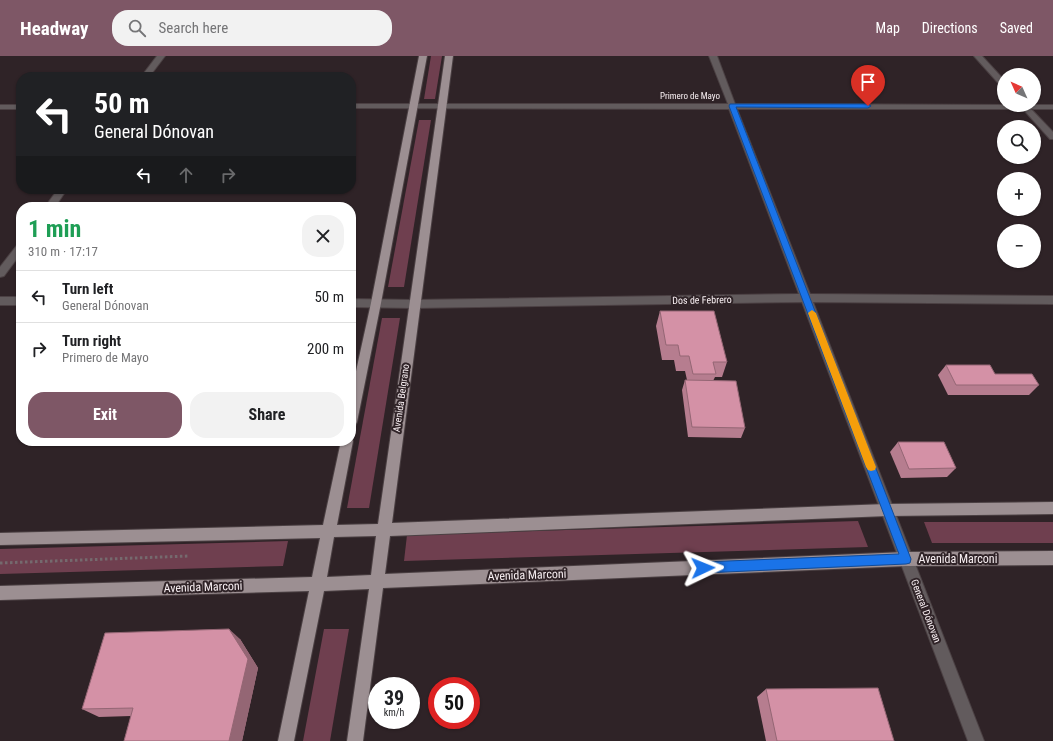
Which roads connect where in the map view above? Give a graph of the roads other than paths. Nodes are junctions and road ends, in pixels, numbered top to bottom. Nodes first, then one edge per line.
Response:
1 (161, 56) edge
2 (422, 56) edge
3 (449, 56) edge
4 (713, 56) edge
5 (978, 56) edge
6 (149, 72) edge
7 (997, 76) edge
8 (356, 106) edge
9 (412, 106) junction
10 (732, 106) junction
11 (997, 106) edge
12 (0, 107) edge
13 (16, 107) edge
14 (441, 107) junction
15 (1041, 107) edge
16 (1053, 107) edge
17 (1029, 112) edge
18 (1053, 137) edge
19 (16, 253) edge
20 (0, 274) edge
21 (806, 298) junction
22 (1053, 300) edge
23 (0, 301) edge
24 (16, 301) edge
25 (356, 303) edge
26 (376, 303) junction
27 (414, 304) junction
28 (356, 398) edge
29 (346, 446) edge
30 (1053, 508) edge
31 (887, 510) junction
32 (383, 530) junction
33 (328, 531) junction
34 (0, 538) edge
35 (1053, 558) edge
36 (906, 559) junction
37 (376, 582) junction
38 (317, 584) junction
39 (0, 593) edge
40 (286, 741) edge
41 (354, 741) edge
42 (976, 741) edge

1 - 6 street
2 - 9 main road
3 - 14 main road, Avenida Belgrano
4 - 10 street, General Dónovan
5 - 7 street
8 - 9 street, Primero de Mayo
9 - 14 street, Primero de Mayo
9 - 26 main road
10 - 11 street, Primero de Mayo
10 - 14 street, Primero de Mayo
10 - 21 street, General Dónovan
12 - 13 street
14 - 27 main road, Avenida Belgrano
15 - 16 street, Primero de Mayo
17 - 18 street
19 - 20 street
21 - 22 street, Dos de Febrero
21 - 27 street, Dos de Febrero
21 - 31 street, General Dónovan
23 - 24 street
25 - 26 street, Dos de Febrero
26 - 27 street, Dos de Febrero
26 - 28 main road
27 - 32 main road, Avenida Belgrano
29 - 33 main road
30 - 31 main road
31 - 32 main road
31 - 36 street, General Dónovan
32 - 33 main road
32 - 37 main road, Avenida Belgrano
33 - 34 main road
33 - 38 main road
35 - 36 main road, Avenida Marconi
36 - 37 main road, Avenida Marconi
36 - 42 street, General Dónovan
37 - 38 main road, Avenida Marconi
37 - 41 main road, Avenida Belgrano
38 - 39 main road, Avenida Marconi
38 - 40 main road

